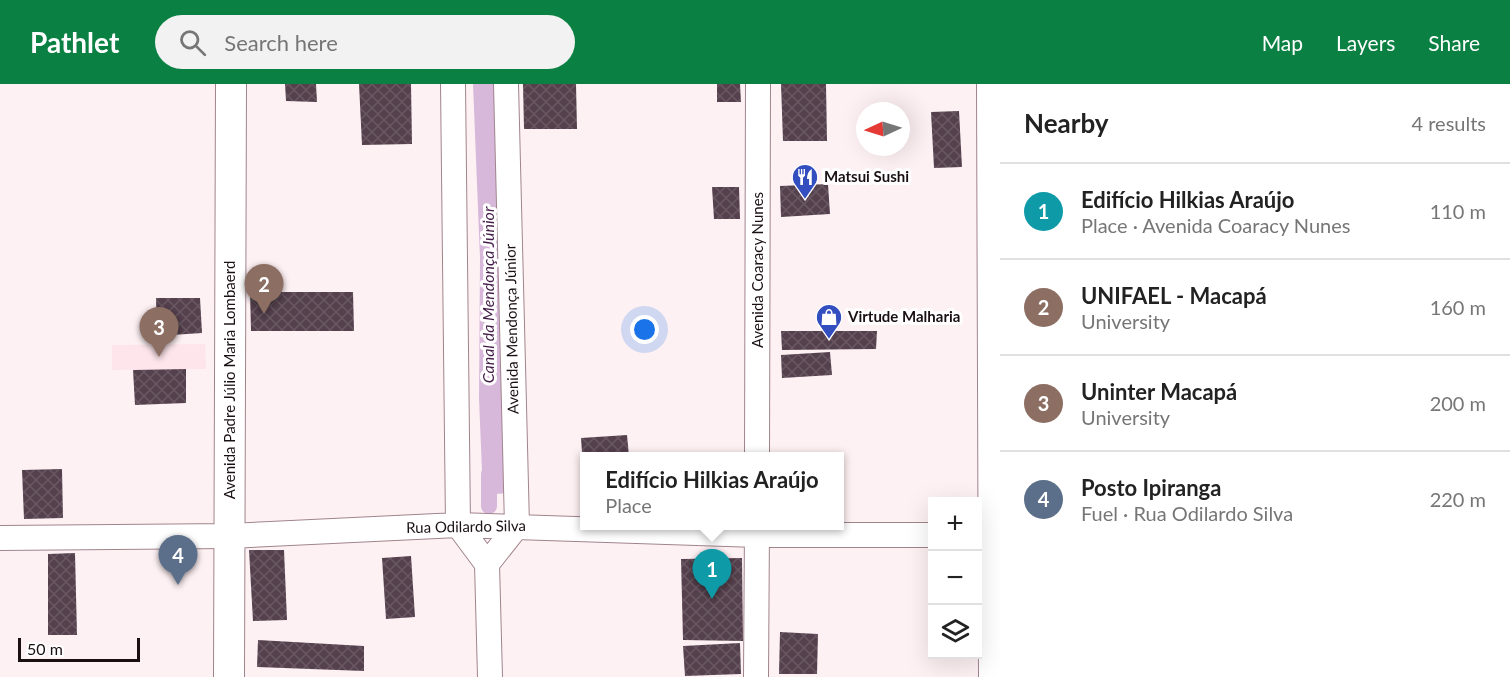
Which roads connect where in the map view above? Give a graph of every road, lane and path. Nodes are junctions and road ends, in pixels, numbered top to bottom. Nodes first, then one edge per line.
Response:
1 (231, 84) edge
2 (453, 84) edge
3 (506, 84) edge
4 (759, 84) edge
5 (989, 84) edge
6 (757, 452) edge
7 (458, 525) junction
8 (517, 526) junction
9 (580, 527) edge
10 (757, 530) edge
11 (928, 535) edge
12 (989, 535) edge
13 (229, 536) junction
14 (0, 538) edge
15 (488, 564) junction
16 (229, 677) edge
17 (490, 677) edge
18 (756, 677) edge
19 (991, 677) edge

1 - 13 main road, Avenida Padre Júlio Maria Lombaerd
2 - 7 street
3 - 8 street, Avenida Mendonça Júnior
4 - 6 street, Avenida Coaracy Nunes
5 - 12 street
7 - 8 street, Rua Odilardo Silva
7 - 13 street, Rua Odilardo Silva
7 - 15 street
8 - 9 street, Rua Odilardo Silva
8 - 15 street
10 - 11 street, Rua Odilardo Silva
10 - 18 street
12 - 19 street
13 - 14 street, Rua Odilardo Silva
13 - 16 main road, Avenida Padre Júlio Maria Lombaerd
15 - 17 street

